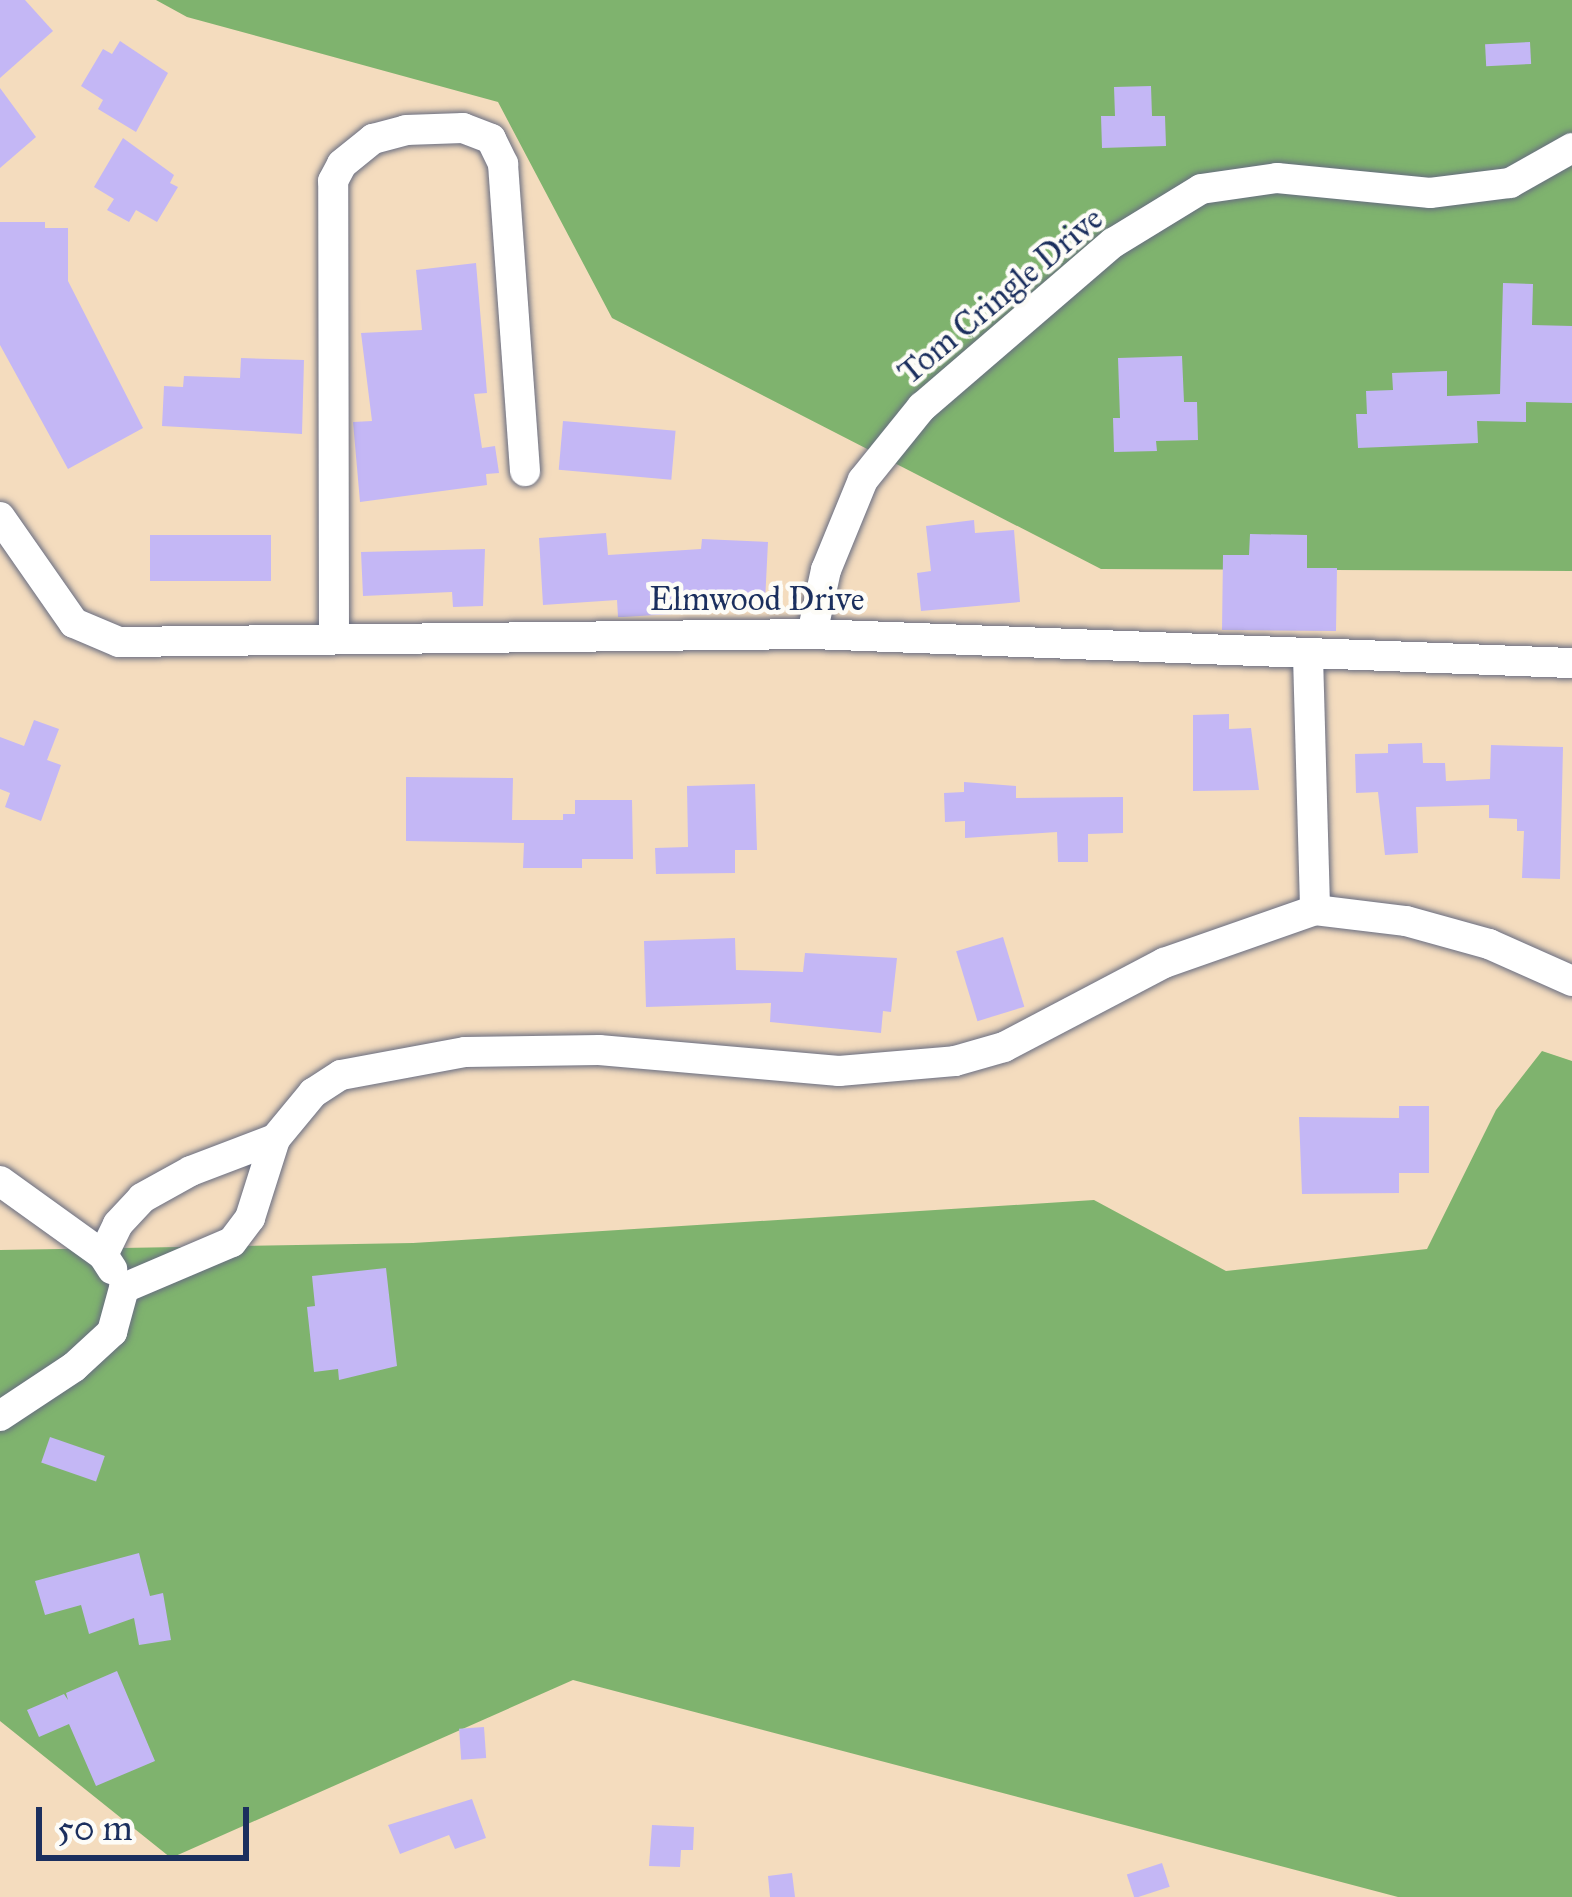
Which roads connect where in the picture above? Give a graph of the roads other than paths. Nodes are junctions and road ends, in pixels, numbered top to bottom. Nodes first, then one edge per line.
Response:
1 (1572, 148) edge
2 (525, 471) dead end
3 (0, 517) edge
4 (812, 634) junction
5 (334, 639) junction
6 (1308, 656) junction
7 (1572, 663) edge
8 (1315, 910) junction
9 (1572, 981) edge
10 (275, 1139) junction
11 (0, 1181) edge
12 (104, 1255) junction
13 (124, 1288) junction
14 (0, 1416) edge

1 - 4 street, Tom Cringle Drive
2 - 5 street
3 - 5 street, Elmwood Drive
4 - 5 street, Elmwood Drive
4 - 6 street, Elmwood Drive
6 - 7 street, Elmwood Drive
6 - 8 street
8 - 9 street
8 - 10 street
10 - 12 street
10 - 13 street
11 - 12 street
12 - 13 street
13 - 14 street

